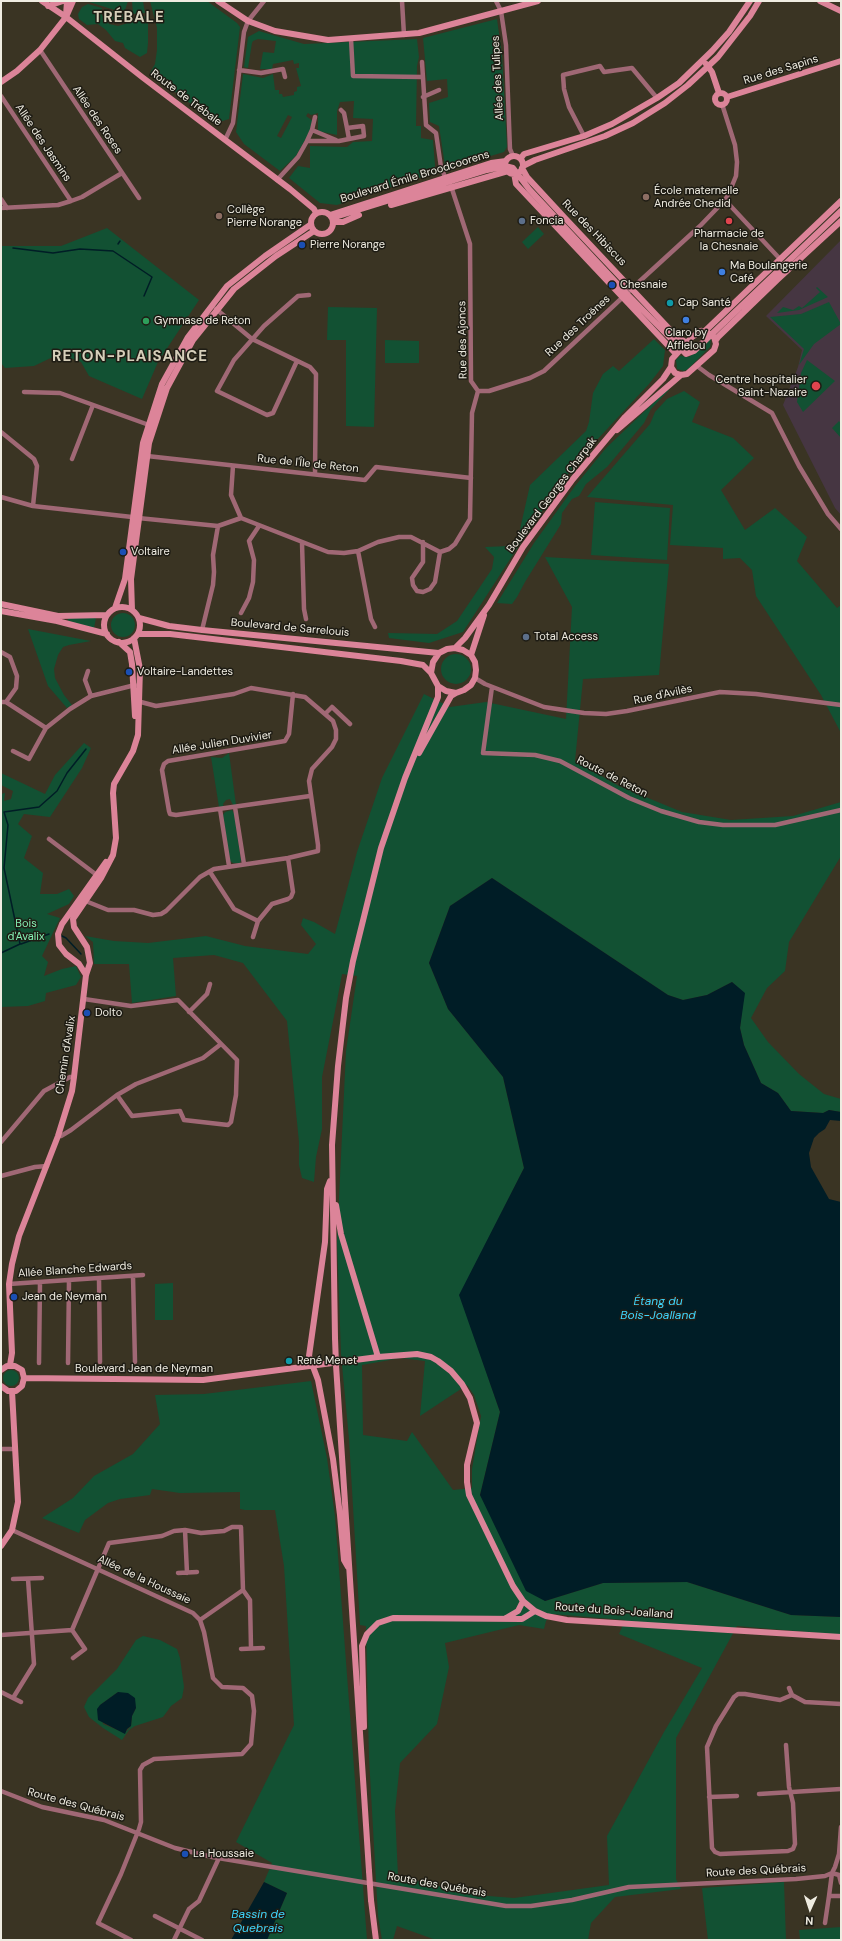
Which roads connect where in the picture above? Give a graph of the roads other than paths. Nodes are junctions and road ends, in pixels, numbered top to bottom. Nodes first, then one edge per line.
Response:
1 (42, 1) edge
2 (63, 1) edge
3 (67, 1) edge
4 (72, 1) edge
5 (218, 1) edge
6 (264, 1) edge
7 (402, 1) edge
8 (496, 1) edge
9 (538, 1) edge
10 (750, 1) edge
11 (760, 1) edge
12 (820, 1) edge
13 (48, 6) junction
14 (501, 11) junction
15 (841, 11) edge
16 (66, 17) junction
17 (248, 21) junction
18 (404, 35) junction
19 (351, 39) junction
20 (40, 50) junction
21 (422, 62) dead end
22 (702, 62) junction
23 (841, 62) edge
24 (709, 67) junction
25 (239, 70) junction
26 (285, 77) dead end
27 (422, 78) junction
28 (1, 82) edge
29 (439, 90) dead end
30 (719, 93) junction
31 (1, 96) edge
32 (423, 97) junction
33 (727, 97) junction
34 (657, 98) junction
35 (722, 104) junction
36 (341, 110) dead end
37 (315, 117) dead end
38 (347, 128) junction
39 (312, 130) junction
40 (584, 136) junction
41 (349, 139) junction
42 (225, 140) junction
43 (307, 141) junction
44 (339, 141) junction
45 (513, 156) junction
46 (521, 158) junction
47 (514, 168) junction
48 (122, 173) junction
49 (445, 177) junction
50 (277, 180) junction
51 (451, 186) junction
52 (139, 198) dead end
53 (1, 199) edge
54 (725, 200) junction
55 (71, 201) junction
56 (841, 201) edge
57 (1, 208) edge
58 (7, 208) junction
59 (841, 211) edge
60 (316, 213) junction
61 (332, 218) junction
62 (841, 221) edge
63 (310, 225) junction
64 (314, 231) junction
65 (780, 259) junction
66 (632, 288) junction
67 (309, 295) dead end
68 (624, 296) junction
69 (216, 309) junction
70 (704, 331) junction
71 (711, 334) junction
72 (252, 339) junction
73 (716, 340) junction
74 (687, 342) junction
75 (679, 348) junction
76 (676, 354) junction
77 (297, 361) junction
78 (697, 366) junction
79 (671, 367) junction
80 (681, 376) junction
81 (478, 391) junction
82 (24, 392) dead end
83 (93, 405) junction
84 (148, 425) junction
85 (1, 432) edge
86 (606, 438) junction
87 (147, 456) junction
88 (72, 459) dead end
89 (233, 466) junction
90 (315, 474) junction
91 (471, 478) junction
92 (1, 497) edge
93 (33, 506) junction
94 (135, 517) junction
95 (241, 518) junction
96 (218, 526) junction
97 (259, 526) junction
98 (841, 529) edge
99 (423, 542) junction
100 (302, 543) junction
101 (358, 551) junction
102 (440, 552) junction
103 (1, 604) edge
104 (489, 605) junction
105 (115, 608) junction
106 (132, 610) junction
107 (1, 611) edge
108 (241, 614) dead end
109 (107, 615) junction
110 (139, 618) junction
111 (306, 619) dead end
112 (375, 626) dead end
113 (202, 630) junction
114 (107, 634) junction
115 (136, 636) junction
116 (119, 642) junction
117 (455, 648) junction
118 (1, 652) edge
119 (439, 653) junction
120 (471, 655) junction
121 (88, 671) dead end
122 (431, 673) junction
123 (475, 678) junction
124 (138, 684) junction
125 (438, 686) junction
126 (492, 686) junction
127 (456, 693) junction
128 (294, 694) junction
129 (91, 696) junction
130 (138, 701) junction
131 (4, 702) edge
132 (841, 706) edge
133 (325, 714) junction
134 (350, 724) dead end
135 (46, 728) junction
136 (13, 751) dead end
137 (405, 778) junction
138 (310, 796) junction
139 (235, 807) junction
140 (220, 809) junction
141 (841, 810) edge
142 (49, 839) dead end
143 (288, 858) junction
144 (244, 864) junction
145 (229, 866) junction
146 (210, 872) junction
147 (99, 876) junction
148 (82, 900) junction
149 (258, 922) junction
150 (253, 937) dead end
151 (86, 975) junction
152 (210, 984) dead end
153 (84, 999) junction
154 (189, 1012) junction
155 (221, 1044) junction
156 (74, 1077) junction
157 (117, 1095) junction
158 (58, 1136) junction
159 (1, 1142) edge
160 (47, 1166) junction
161 (1, 1176) edge
162 (332, 1178) junction
163 (143, 1275) dead end
164 (133, 1276) junction
165 (99, 1278) junction
166 (69, 1280) junction
167 (40, 1282) junction
168 (9, 1284) junction
169 (378, 1357) junction
170 (100, 1362) dead end
171 (135, 1362) dead end
172 (39, 1363) dead end
173 (68, 1363) dead end
174 (311, 1365) junction
175 (10, 1366) junction
176 (1, 1370) edge
177 (24, 1378) junction
178 (1, 1386) edge
179 (12, 1391) junction
180 (15, 1448) junction
181 (1, 1449) edge
182 (12, 1530) junction
183 (185, 1530) junction
184 (1, 1546) edge
185 (97, 1569) junction
186 (349, 1569) junction
187 (198, 1572) dead end
188 (178, 1573) dead end
189 (187, 1573) junction
190 (42, 1578) dead end
191 (13, 1579) dead end
192 (28, 1579) junction
193 (243, 1590) junction
194 (523, 1601) junction
195 (535, 1611) junction
196 (200, 1620) junction
197 (503, 1620) junction
198 (72, 1630) junction
199 (32, 1633) junction
200 (1, 1635) edge
201 (841, 1637) edge
202 (252, 1648) junction
203 (263, 1648) dead end
204 (241, 1649) dead end
205 (73, 1658) dead end
206 (789, 1688) dead end
207 (1, 1692) edge
208 (792, 1695) junction
209 (13, 1698) junction
210 (21, 1702) dead end
211 (841, 1704) edge
212 (786, 1744) dead end
213 (363, 1763) junction
214 (841, 1789) edge
215 (1, 1791) edge
216 (791, 1792) junction
217 (759, 1794) dead end
218 (737, 1796) dead end
219 (709, 1797) junction
220 (841, 1827) edge
221 (137, 1832) junction
222 (840, 1847) edge
223 (220, 1858) junction
224 (832, 1873) junction
225 (841, 1883) edge
226 (832, 1884) junction
227 (829, 1896) junction
228 (841, 1896) edge
229 (155, 1916) dead end
230 (825, 1923) dead end
231 (180, 1928) junction
232 (131, 1940) edge
233 (174, 1940) edge
234 (202, 1940) edge
235 (376, 1940) edge

1 - 13 street, Route de Trébale
2 - 13 street
3 - 16 street
4 - 16 street
5 - 17 street
6 - 17 street
7 - 18 street
8 - 14 street, Allée des Tulipes
9 - 14 street
10 - 22 street
11 - 24 street, Boulevard Émile Broodcoorens
12 - 15 street
13 - 16 street, Route de Trébale
14 - 18 street
14 - 45 street, Allée des Tulipes
16 - 20 street
16 - 42 street, Route de Trébale
17 - 19 street
17 - 25 street
18 - 19 street
19 - 27 street
20 - 28 street
20 - 48 street, Allée des Roses
21 - 27 street
22 - 24 street
22 - 34 street
23 - 33 street, Rue des Sapins
24 - 30 street
24 - 47 street, Boulevard Émile Broodcoorens
25 - 26 street
25 - 42 street
27 - 32 street
29 - 32 street
30 - 33 street
30 - 35 street
31 - 55 street, Allée des Jasmins
32 - 49 street
33 - 35 street
34 - 40 street
34 - 40 street
35 - 54 street, Rue des Troënes
36 - 38 street
37 - 39 street
38 - 41 street
38 - 41 street
39 - 43 street
39 - 44 street
40 - 46 street
41 - 44 street
42 - 50 street, Route de Trébale
43 - 44 street
43 - 50 street
45 - 46 street
45 - 47 street
46 - 47 street
47 - 49 street, Boulevard Émile Broodcoorens
47 - 51 street, Boulevard Émile Broodcoorens
47 - 61 street
47 - 66 street, Rue des Hibiscus
47 - 68 street, Rue des Hibiscus
48 - 52 street, Allée des Roses
48 - 55 street
49 - 61 street, Boulevard Émile Broodcoorens
50 - 60 street, Route de Trébale
51 - 61 street, Boulevard Émile Broodcoorens
51 - 81 street, Rue des Ajoncs
53 - 58 street
54 - 65 street
54 - 66 street, Rue des Troënes
55 - 58 street
56 - 65 street
57 - 58 street
59 - 71 street
60 - 61 street
60 - 63 street
61 - 64 street
62 - 73 street
63 - 64 street
63 - 84 street
64 - 69 street
65 - 70 street
66 - 68 street, Rue des Troënes
66 - 74 street, Rue des Hibiscus
67 - 72 street
68 - 75 street, Rue des Hibiscus
68 - 76 street, Rue des Hibiscus
68 - 81 street, Rue des Troënes
69 - 72 street
69 - 87 street
70 - 71 street
70 - 74 street
71 - 73 street
71 - 75 street
72 - 77 street
72 - 77 street
73 - 78 street, Boulevard Georges Charpak
74 - 75 street
75 - 76 street
76 - 79 street, Boulevard Georges Charpak
77 - 90 street
78 - 80 street, Boulevard Georges Charpak
78 - 98 street
79 - 80 street
79 - 86 street, Boulevard Georges Charpak
80 - 86 street, Boulevard Georges Charpak
81 - 91 street, Rue des Ajoncs
82 - 83 street
83 - 84 street
83 - 88 street
84 - 94 street
85 - 93 street
86 - 104 street, Boulevard Georges Charpak
87 - 89 street, Rue de l'Île de Reton
87 - 94 street
89 - 90 street, Rue de l'Île de Reton
89 - 95 street
90 - 91 street, Rue de l'Île de Reton
91 - 102 street, Rue des Ajoncs
92 - 93 street
93 - 94 street
94 - 96 street
94 - 105 street
94 - 106 street
95 - 96 street
95 - 97 street
96 - 113 street
97 - 100 street
97 - 108 street
99 - 101 street
99 - 102 street
99 - 102 street
100 - 101 street
100 - 111 street
101 - 112 street
103 - 109 street
104 - 117 street
104 - 120 street
105 - 106 street
105 - 109 street
106 - 110 street
107 - 114 street
109 - 114 street
110 - 113 street, Boulevard de Sarrelouis
110 - 115 street
113 - 119 street, Boulevard de Sarrelouis
114 - 116 street
115 - 116 street
115 - 122 street, Boulevard de Sarrelouis
115 - 124 street, Chemin d'Avalix
116 - 124 street, Chemin d'Avalix
117 - 119 street
117 - 120 street
118 - 131 street
119 - 122 street
120 - 123 street
121 - 129 street
122 - 125 street
123 - 126 street
123 - 127 street
124 - 129 street
124 - 130 street, Chemin d'Avalix
125 - 127 street
125 - 137 street
126 - 132 street, Rue d'Avilès
126 - 141 street, Route de Reton
127 - 137 street
128 - 130 street
128 - 133 street
128 - 140 street, Allée Julien Duvivier
129 - 135 street
130 - 147 street, Chemin d'Avalix
131 - 135 street
133 - 134 street
133 - 138 street
135 - 136 street
137 - 162 street
138 - 139 street, Allée Julien Duvivier
138 - 143 street
139 - 140 street, Allée Julien Duvivier
139 - 144 street
140 - 145 street
142 - 147 street
143 - 144 street
143 - 149 street
144 - 145 street
145 - 146 street
146 - 148 street
146 - 149 street
147 - 148 street, Chemin d'Avalix
148 - 151 street, Chemin d'Avalix
148 - 151 street, Chemin d'Avalix
149 - 150 street
151 - 153 street, Chemin d'Avalix
152 - 154 street
153 - 154 street
153 - 156 street, Chemin d'Avalix
154 - 155 street
155 - 157 street
155 - 157 street
156 - 158 street, Chemin d'Avalix
156 - 159 street
157 - 158 street
158 - 160 street, Chemin d'Avalix
160 - 161 street
160 - 168 street, Chemin d'Avalix
162 - 169 street
162 - 174 street
162 - 186 street, bridge
163 - 164 street, Allée Blanche Edwards
164 - 165 street, Allée Blanche Edwards
164 - 171 street
165 - 166 street, Allée Blanche Edwards
165 - 170 street
166 - 167 street, Allée Blanche Edwards
166 - 173 street
167 - 168 street, Allée Blanche Edwards
167 - 172 street
168 - 175 street, Chemin d'Avalix
169 - 174 street, Route du Bois-Joalland
169 - 194 street, Route du Bois-Joalland
174 - 177 street, Boulevard Jean de Neyman
174 - 186 street
175 - 176 street
175 - 177 street
177 - 179 street
178 - 179 street
179 - 180 street
180 - 181 street
180 - 182 street
182 - 184 street
182 - 185 street, Allée de la Houssaie
183 - 185 street
183 - 189 street
183 - 193 street
185 - 196 street, Allée de la Houssaie
185 - 198 street
186 - 213 street
187 - 189 street
188 - 189 street
190 - 192 street
191 - 192 street
192 - 199 street
193 - 196 street
193 - 202 street
194 - 195 street, Route du Bois-Joalland
194 - 197 street
195 - 197 street
195 - 201 street, Route du Bois-Joalland
196 - 221 street
197 - 213 street
198 - 199 street
198 - 205 street
199 - 200 street
199 - 209 street
202 - 203 street
202 - 204 street
206 - 208 street
207 - 209 street
208 - 211 street
208 - 219 street
209 - 210 street
212 - 216 street
213 - 235 street, bridge
214 - 216 street
215 - 221 street, Route des Québrais
216 - 217 street
216 - 219 street
218 - 219 street
220 - 222 street
221 - 223 street, Route des Québrais
221 - 232 street
222 - 224 street
223 - 224 street, Route des Québrais
223 - 231 street
224 - 225 street
224 - 226 street
225 - 226 street
226 - 227 street
227 - 228 street
227 - 230 street
229 - 231 street
231 - 233 street
231 - 234 street

